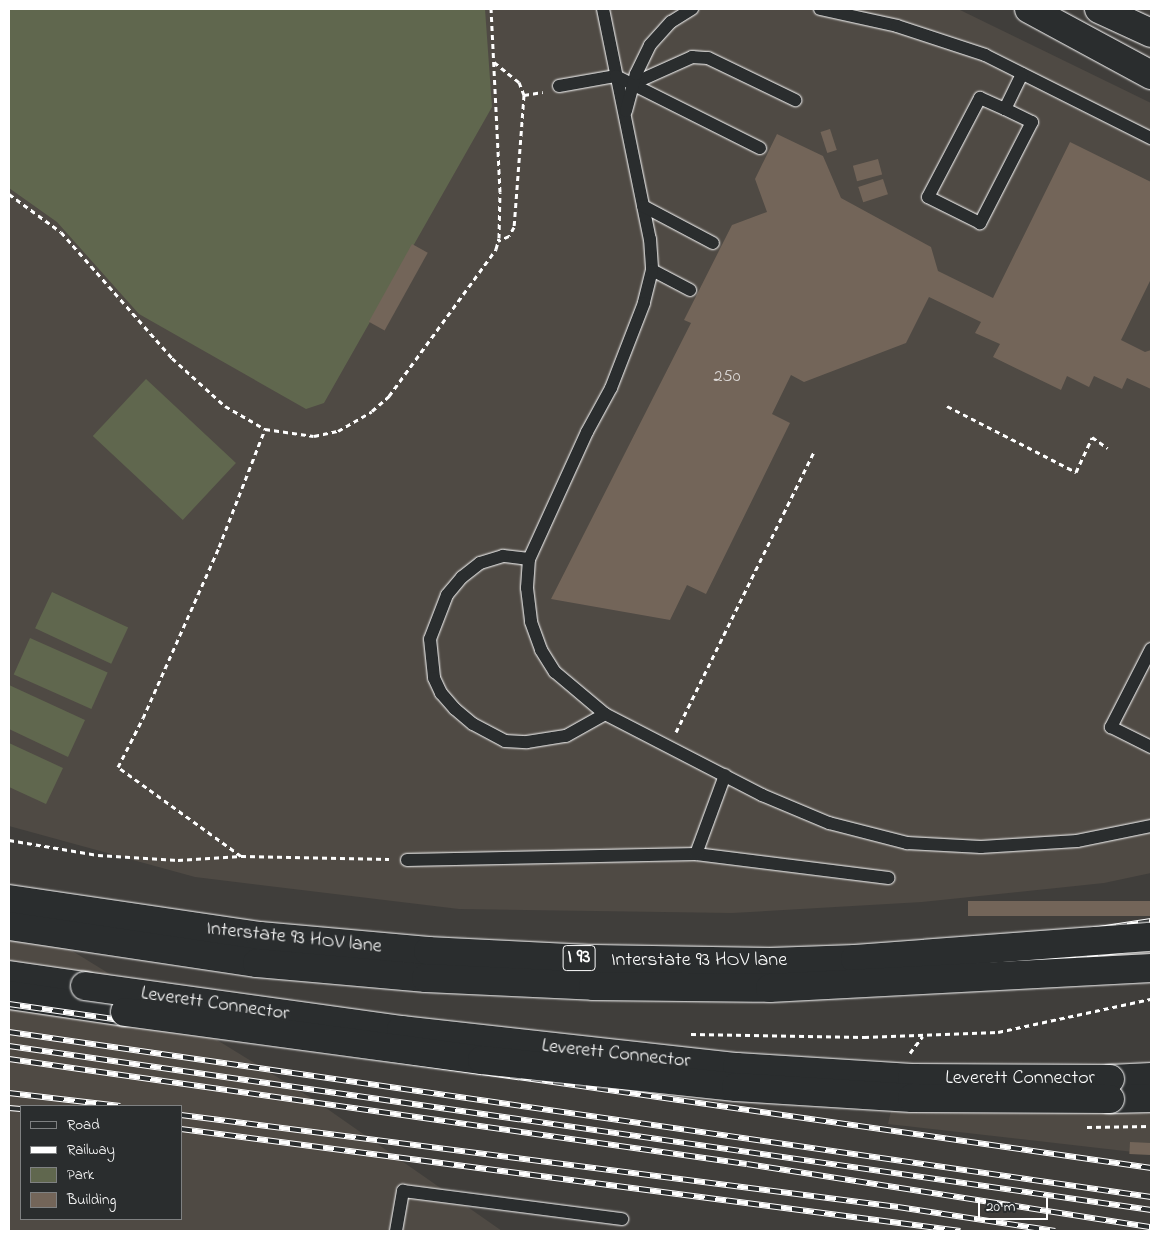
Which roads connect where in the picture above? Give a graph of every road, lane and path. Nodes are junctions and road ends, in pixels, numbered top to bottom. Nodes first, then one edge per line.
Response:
1 (491, 9) edge
2 (603, 9) edge
3 (692, 9) edge
4 (820, 9) edge
5 (1029, 9) edge
6 (1099, 9) edge
7 (1151, 34) edge
8 (494, 62) junction
9 (1022, 74) junction
10 (1151, 75) edge
11 (616, 76) junction
12 (632, 84) junction
13 (559, 86) dead end
14 (794, 100) dead end
15 (1005, 109) junction
16 (625, 121) junction
17 (1151, 138) edge
18 (760, 148) dead end
19 (9, 194) edge
20 (643, 206) junction
21 (498, 241) junction
22 (713, 243) dead end
23 (652, 270) junction
24 (690, 290) dead end
25 (947, 406) dead end
26 (265, 429) junction
27 (1108, 448) dead end
28 (814, 452) dead end
29 (529, 559) junction
30 (1151, 649) edge
31 (605, 714) junction
32 (670, 746) junction
33 (1151, 747) edge
34 (725, 775) junction
35 (1151, 826) edge
36 (9, 840) edge
37 (696, 854) junction
38 (242, 856) junction
39 (407, 860) joint
40 (889, 878) dead end
41 (9, 898) edge
42 (9, 918) edge
43 (9, 926) edge
44 (1151, 926) edge
45 (1151, 938) edge
46 (1151, 960) edge
47 (1151, 968) edge
48 (9, 975) edge
49 (593, 978) junction
50 (9, 995) edge
51 (1151, 999) edge
52 (689, 1034) dead end
53 (1151, 1078) edge
54 (1110, 1089) junction
55 (1151, 1098) edge
56 (622, 1219) dead end
57 (396, 1231) edge

1 - 8 path
2 - 11 lane
3 - 12 lane
4 - 9 lane
5 - 10 main road
6 - 7 main road
8 - 21 path
8 - 21 path
9 - 15 lane
9 - 17 lane
11 - 12 lane
11 - 13 lane
11 - 16 lane
12 - 14 lane
12 - 16 lane
12 - 18 lane
15 - 15 lane
16 - 20 lane
19 - 26 path
20 - 22 lane
20 - 23 lane
21 - 26 path
23 - 24 lane
23 - 29 lane
25 - 27 path
26 - 38 path
28 - 32 path
29 - 31 lane
29 - 31 lane
30 - 33 lane
31 - 32 lane
32 - 34 lane
34 - 35 lane
34 - 37 lane
36 - 38 path
37 - 39 lane
37 - 40 lane
38 - 39 path
41 - 45 main road, Interstate 93 HOV lane / I 93, bridge
42 - 49 main road, I 93
43 - 47 main road, I 93, bridge
44 - 49 main road, bridge
46 - 49 main road, I 93
48 - 54 main road, Leverett Connector, bridge
50 - 54 main road, Leverett Connector, bridge
51 - 52 path
53 - 54 main road, Leverett Connector
54 - 55 main road, Leverett Connector
56 - 57 lane

